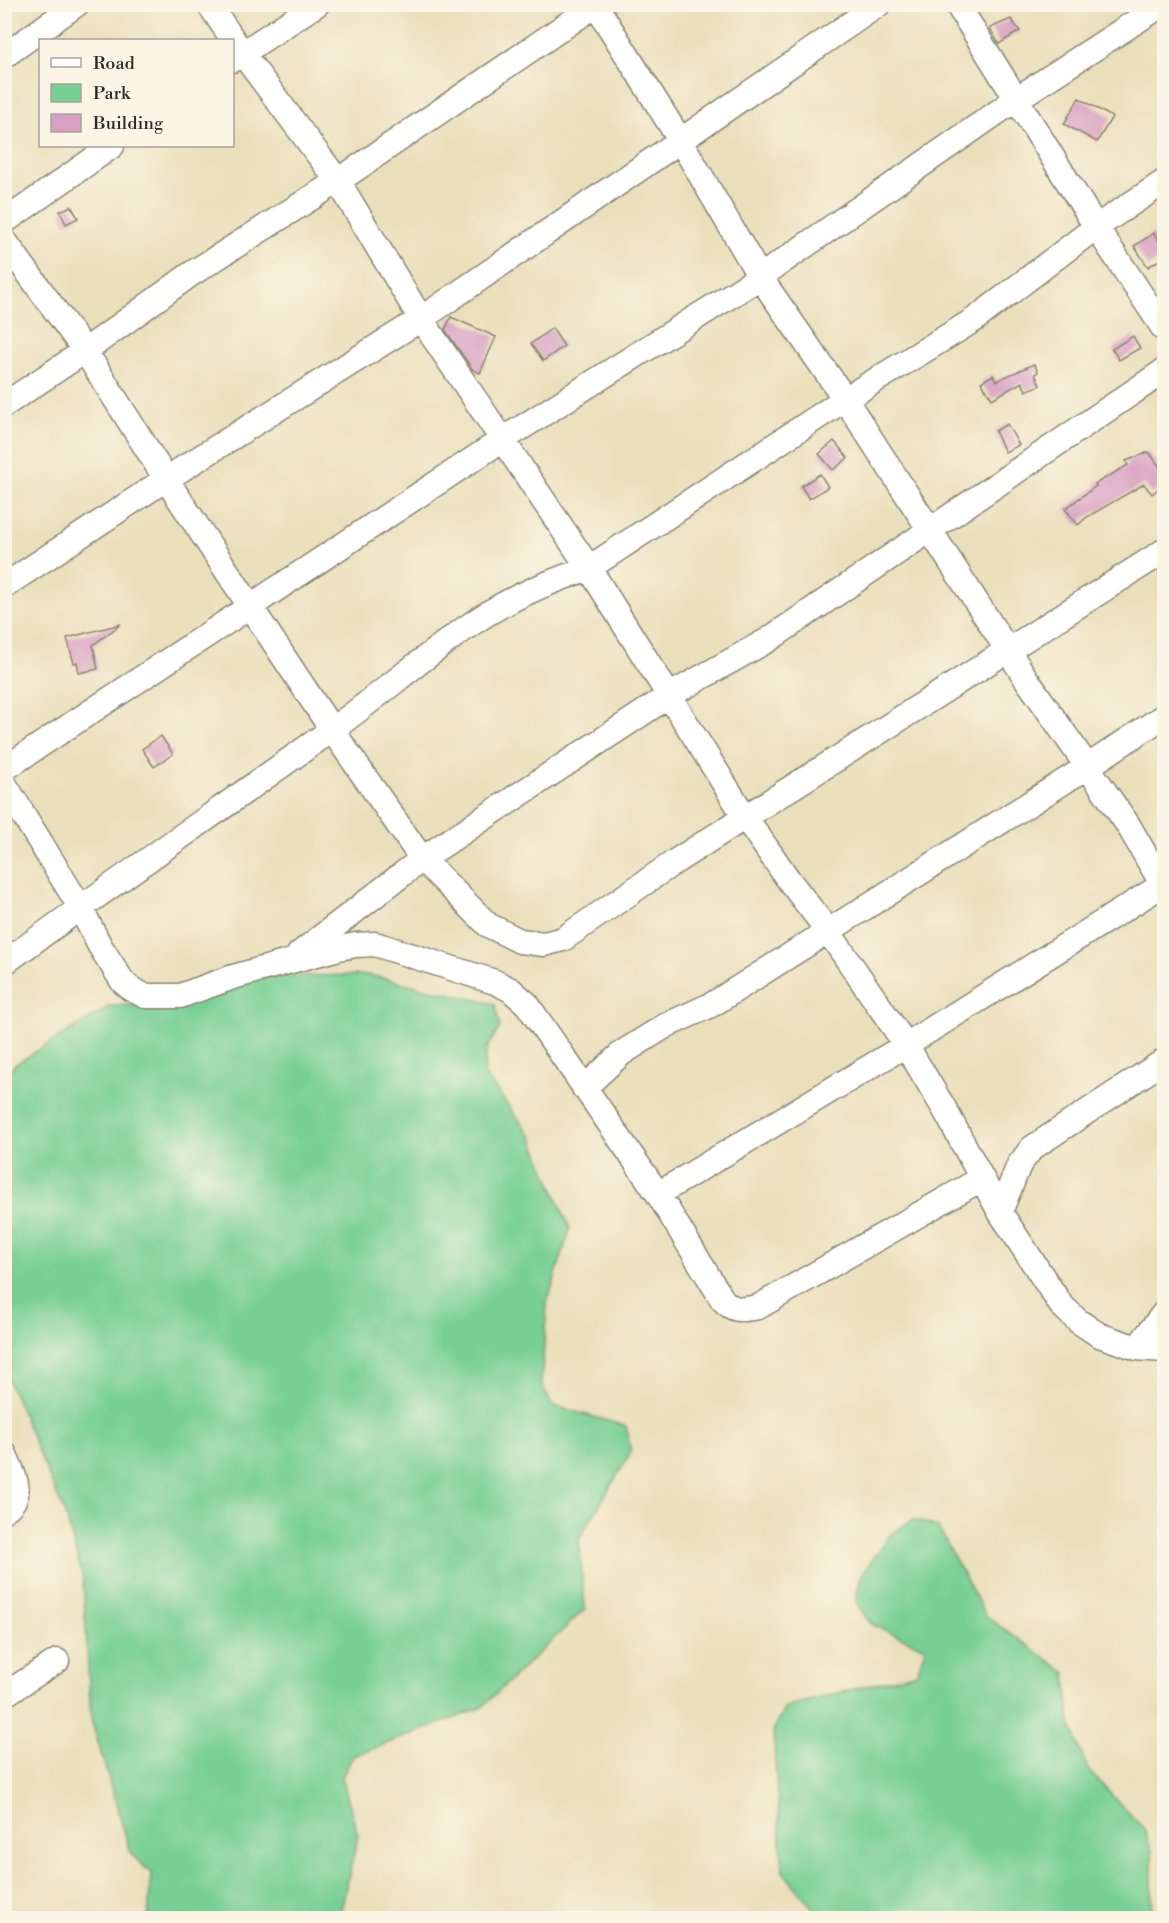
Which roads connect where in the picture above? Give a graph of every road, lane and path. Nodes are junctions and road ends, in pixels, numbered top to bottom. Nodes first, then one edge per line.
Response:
1 (78, 4) edge
2 (209, 4) edge
3 (317, 4) edge
4 (879, 4) edge
5 (957, 4) edge
6 (1163, 4) edge
7 (596, 5) edge
8 (227, 39) edge
9 (4, 56) edge
10 (237, 57) edge
11 (1015, 100) junction
12 (680, 140) junction
13 (111, 147) edge
14 (338, 181) junction
15 (1164, 182) edge
16 (4, 222) edge
17 (1096, 227) junction
18 (4, 240) edge
19 (760, 277) junction
20 (421, 319) junction
21 (1164, 329) edge
22 (85, 351) junction
23 (1164, 371) edge
24 (845, 399) junction
25 (4, 405) edge
26 (502, 440) junction
27 (166, 479) junction
28 (931, 530) junction
29 (1164, 551) edge
30 (589, 567) junction
31 (4, 586) edge
32 (250, 605) junction
33 (1007, 650) junction
34 (670, 695) junction
35 (1164, 716) edge
36 (332, 729) junction
37 (1087, 767) junction
38 (4, 769) edge
39 (4, 783) edge
40 (745, 817) junction
41 (422, 859) junction
42 (1164, 885) edge
43 (80, 907) junction
44 (828, 931) junction
45 (4, 963) edge
46 (288, 963) junction
47 (906, 1045) junction
48 (1164, 1061) edge
49 (584, 1088) junction
50 (981, 1179) junction
51 (658, 1194) junction
52 (1000, 1212) junction
53 (1164, 1313) edge
54 (1137, 1348) junction
55 (1164, 1350) edge
56 (4, 1453) edge
57 (4, 1510) edge
58 (57, 1661) dead end
59 (4, 1695) edge

1 - 9 street
2 - 8 street
3 - 10 street
4 - 12 street
5 - 11 street
6 - 11 street
7 - 12 street
7 - 14 street
10 - 14 street
11 - 17 street
11 - 19 street
12 - 19 street
12 - 20 street
13 - 16 street
14 - 20 street
14 - 22 street
15 - 17 street
17 - 21 street
17 - 24 street
18 - 22 street
19 - 24 street
19 - 26 street
20 - 26 street
20 - 27 street
22 - 25 street
22 - 27 street
23 - 28 street
24 - 28 street
24 - 30 street
26 - 30 street
26 - 32 street
27 - 31 street
27 - 32 street
28 - 33 street
28 - 34 street
29 - 33 street
30 - 34 street
30 - 36 street
32 - 36 street
32 - 38 street
33 - 37 street
33 - 40 street
34 - 40 street
34 - 41 street
35 - 37 street
36 - 41 street
36 - 43 street
37 - 42 street
37 - 44 street
39 - 43 street
40 - 41 street
40 - 44 street
41 - 46 street
42 - 47 street
43 - 45 street
43 - 46 street
44 - 47 street
44 - 49 street
46 - 49 street
47 - 50 street
47 - 51 street
48 - 52 street
49 - 51 street
50 - 51 street
50 - 52 street
52 - 54 street
53 - 54 street
54 - 55 street
56 - 57 street
58 - 59 street

